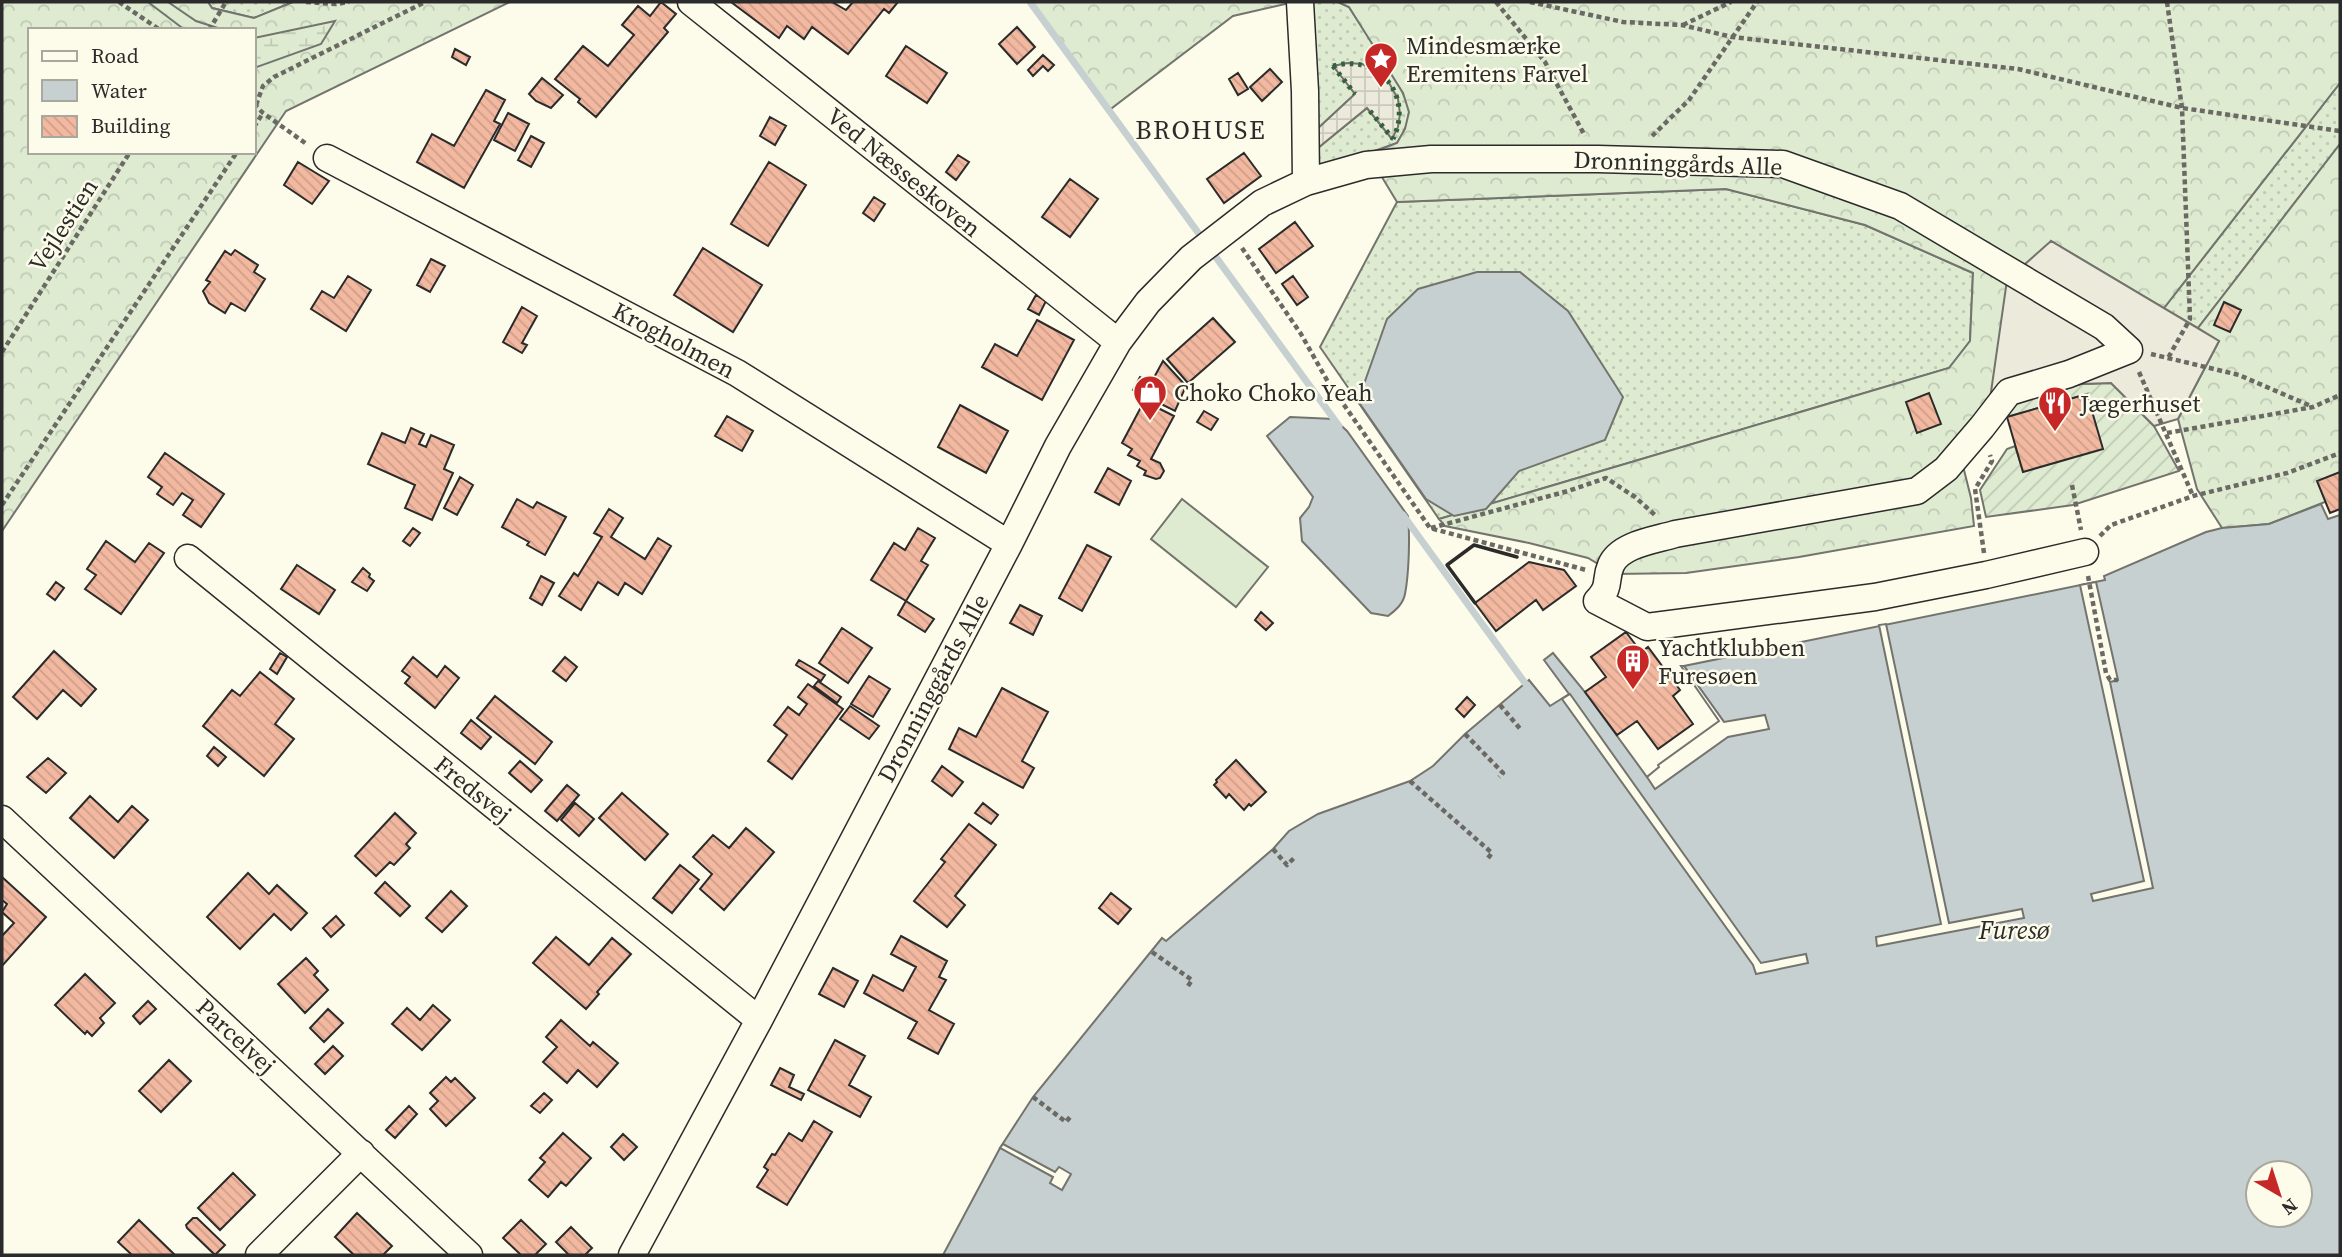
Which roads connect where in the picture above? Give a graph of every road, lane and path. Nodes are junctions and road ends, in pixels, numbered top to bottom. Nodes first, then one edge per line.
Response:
1 (120, 2) edge
2 (226, 2) edge
3 (306, 2) edge
4 (349, 2) edge
5 (425, 2) edge
6 (691, 2) edge
7 (1300, 2) edge
8 (1496, 2) edge
9 (1530, 2) edge
10 (1731, 2) edge
11 (1756, 2) edge
12 (2167, 2) edge
13 (1682, 25) junction
14 (157, 28) edge
15 (210, 28) edge
16 (1732, 37) junction
17 (256, 102) edge
18 (256, 105) edge
19 (2182, 108) junction
20 (263, 113) junction
21 (256, 124) edge
22 (2340, 131) edge
23 (129, 154) edge
24 (236, 154) edge
25 (327, 158) joint
26 (1598, 159) junction
27 (1629, 160) junction
28 (1306, 182) junction
29 (1230, 230) junction
30 (1118, 342) junction
31 (2129, 350) junction
32 (2, 352) edge
33 (2340, 395) edge
34 (2313, 407) junction
35 (2167, 433) junction
36 (2340, 453) edge
37 (2072, 485) dead end
38 (1977, 496) dead end
39 (2193, 496) junction
40 (2, 506) edge
41 (2077, 512) dead end
42 (1981, 527) dead end
43 (1430, 528) junction
44 (1675, 534) junction
45 (1009, 544) junction
46 (2085, 552) junction
47 (188, 558) dead end
48 (1597, 601) junction
49 (2118, 680) dead end
50 (1500, 705) dead end
51 (1522, 732) dead end
52 (1465, 734) dead end
53 (1499, 777) dead end
54 (1410, 781) dead end
55 (2, 819) edge
56 (1273, 849) dead end
57 (1294, 858) dead end
58 (1488, 858) dead end
59 (1152, 952) dead end
60 (1188, 986) dead end
61 (759, 1020) junction
62 (1032, 1097) dead end
63 (1070, 1117) dead end
64 (361, 1153) junction
65 (259, 1255) edge
66 (468, 1255) edge
67 (632, 1255) edge

1 - 14 path
2 - 15 path
3 - 4 path
5 - 17 path
6 - 30 street, Ved Næsseskoven
7 - 28 street
8 - 26 path
9 - 13 path
10 - 13 path
11 - 16 path
12 - 19 path
13 - 16 path
16 - 19 path
16 - 27 path
18 - 20 path
19 - 22 path
19 - 34 path
20 - 21 path
20 - 25 path
23 - 32 path, Vejlestien
24 - 40 path
25 - 45 street, Krogholmen
26 - 27 street, Dronninggårds Alle
26 - 28 street, Dronninggårds Alle
27 - 31 street, Dronninggårds Alle
28 - 29 street, Dronninggårds Alle
29 - 30 street, Dronninggårds Alle
29 - 43 path
30 - 45 street, Dronninggårds Alle
31 - 35 path
31 - 44 street
33 - 34 path
34 - 35 path
35 - 39 path
36 - 39 path
37 - 41 path
38 - 42 path
39 - 46 path
43 - 44 path
43 - 48 path
44 - 48 street
45 - 61 street, Dronninggårds Alle
46 - 48 street
46 - 49 path
47 - 61 street, Fredsvej
50 - 51 path
52 - 53 path
54 - 58 path
55 - 64 street, Parcelvej
56 - 57 path
59 - 60 path
61 - 67 street, Dronninggårds Alle
62 - 63 path
64 - 65 street
64 - 66 street, Parcelvej

